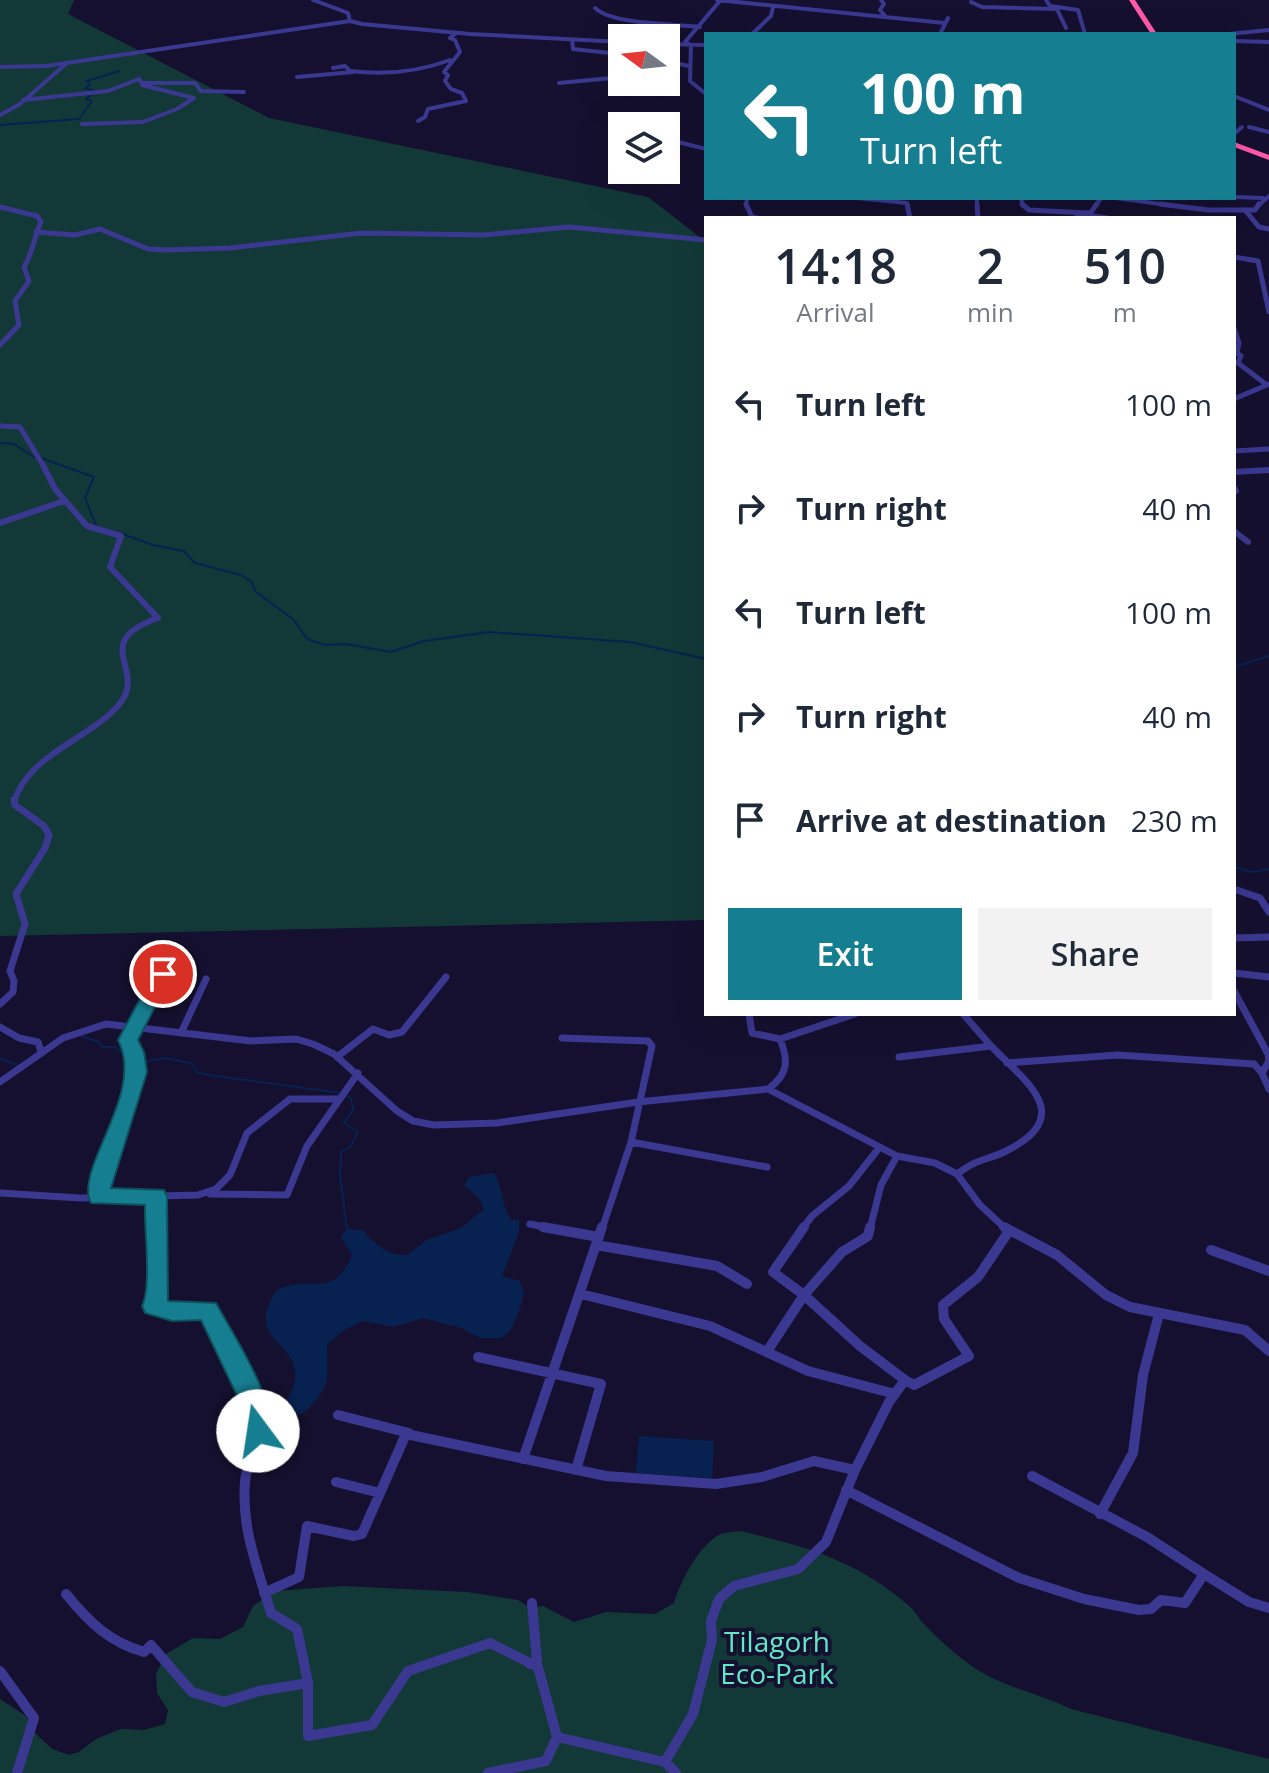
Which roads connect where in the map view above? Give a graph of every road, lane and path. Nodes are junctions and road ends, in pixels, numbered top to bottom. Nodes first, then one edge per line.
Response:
1 (313, 0) edge
2 (774, 0) edge
3 (881, 0) edge
4 (1046, 0) edge
5 (1132, 0) edge
6 (718, 1) edge
7 (1002, 1) edge
8 (971, 2) dead end
9 (771, 6) junction
10 (595, 8) dead end
11 (1004, 8) junction
12 (1056, 8) junction
13 (886, 17) junction
14 (948, 18) dead end
15 (350, 21) junction
16 (944, 23) junction
17 (700, 27) junction
18 (1066, 28) dead end
19 (1269, 30) edge
20 (756, 32) edge
21 (941, 32) edge
22 (1084, 32) edge
23 (1153, 32) edge
24 (456, 33) junction
25 (1236, 33) edge
26 (572, 40) junction
27 (608, 41) edge
28 (686, 41) junction
29 (1236, 41) edge
30 (1269, 42) edge
31 (704, 43) edge
32 (704, 43) edge
33 (680, 45) edge
34 (691, 45) junction
35 (608, 52) edge
36 (67, 62) junction
37 (680, 62) edge
38 (689, 63) junction
39 (446, 64) junction
40 (0, 67) edge
41 (335, 70) dead end
42 (351, 72) junction
43 (297, 77) dead end
44 (608, 78) edge
45 (559, 83) dead end
46 (142, 84) junction
47 (141, 92) dead end
48 (244, 92) dead end
49 (704, 92) edge
50 (1236, 97) edge
51 (23, 100) junction
52 (1269, 110) edge
53 (0, 115) edge
54 (418, 121) dead end
55 (82, 124) dead end
56 (1242, 127) dead end
57 (1249, 127) dead end
58 (1236, 132) edge
59 (1269, 132) edge
60 (680, 142) edge
61 (1236, 145) edge
62 (704, 148) edge
63 (1269, 158) edge
64 (1236, 197) edge
65 (1266, 197) edge
66 (877, 200) edge
67 (1021, 200) edge
68 (1099, 200) edge
69 (1141, 200) edge
70 (0, 207) edge
71 (1194, 208) junction
72 (1245, 210) junction
73 (1218, 211) junction
74 (1086, 214) junction
75 (910, 216) edge
76 (1080, 216) edge
77 (1097, 216) edge
78 (1194, 216) edge
79 (1222, 216) edge
80 (1269, 229) edge
81 (36, 232) junction
82 (704, 240) edge
83 (1236, 257) edge
84 (1269, 312) edge
85 (1236, 334) edge
86 (0, 345) edge
87 (1236, 363) edge
88 (1268, 384) edge
89 (1236, 398) edge
90 (0, 426) edge
91 (1269, 449) edge
92 (1236, 451) edge
93 (1269, 470) edge
94 (1236, 472) edge
95 (61, 503) junction
96 (0, 523) edge
97 (1236, 533) edge
98 (1248, 542) dead end
99 (1236, 890) edge
100 (1269, 912) edge
101 (1269, 937) edge
102 (1236, 938) edge
103 (1236, 973) edge
104 (163, 974) dead end
105 (446, 977) dead end
106 (1269, 977) edge
107 (206, 979) dead end
108 (1236, 995) edge
109 (0, 1004) edge
110 (749, 1016) edge
111 (849, 1016) edge
112 (965, 1016) edge
113 (0, 1027) edge
114 (132, 1029) junction
115 (181, 1033) junction
116 (562, 1038) dead end
117 (780, 1039) junction
118 (991, 1046) junction
119 (41, 1052) junction
120 (337, 1057) junction
121 (899, 1057) dead end
122 (1007, 1063) junction
123 (358, 1073) junction
124 (1262, 1073) junction
125 (0, 1082) edge
126 (768, 1089) junction
127 (1269, 1089) edge
128 (340, 1095) junction
129 (638, 1102) junction
130 (631, 1142) junction
131 (879, 1148) junction
132 (897, 1156) junction
133 (767, 1167) dead end
134 (957, 1174) junction
135 (1, 1194) edge
136 (208, 1194) junction
137 (156, 1196) junction
138 (99, 1197) junction
139 (530, 1224) dead end
140 (1009, 1231) junction
141 (598, 1241) junction
142 (1211, 1250) dead end
143 (1269, 1271) edge
144 (747, 1284) dead end
145 (581, 1294) junction
146 (804, 1295) junction
147 (1159, 1314) junction
148 (768, 1350) junction
149 (1269, 1351) edge
150 (478, 1357) dead end
151 (551, 1373) junction
152 (905, 1380) junction
153 (895, 1394) junction
154 (338, 1415) dead end
155 (412, 1434) junction
156 (523, 1459) junction
157 (576, 1470) junction
158 (855, 1470) junction
159 (1032, 1476) dead end
160 (336, 1482) dead end
161 (846, 1490) junction
162 (380, 1493) junction
163 (1100, 1514) junction
164 (1204, 1574) junction
165 (264, 1593) junction
166 (66, 1594) dead end
167 (532, 1603) dead end
168 (1269, 1608) edge
169 (530, 1664) junction
170 (0, 1671) edge
171 (308, 1683) junction
172 (557, 1737) junction
173 (665, 1762) junction
174 (17, 1773) edge
175 (488, 1773) edge
176 (676, 1773) edge

1 - 15 street
2 - 9 street
3 - 13 street
4 - 12 street
5 - 23 highway
6 - 9 street
6 - 17 street
7 - 11 street
8 - 11 street
9 - 13 street
9 - 20 street
10 - 17 street
11 - 12 street
12 - 18 street
12 - 22 street
13 - 16 street
14 - 16 street
15 - 24 street
15 - 36 street
16 - 21 street
17 - 28 street
19 - 25 street
24 - 26 street
24 - 39 street
26 - 27 street
26 - 35 street
28 - 31 street
28 - 34 street
29 - 30 street
32 - 34 street
33 - 34 street
34 - 38 street
36 - 40 street
36 - 51 street
37 - 38 street
38 - 49 street
39 - 42 street
39 - 54 street
41 - 42 street
42 - 43 street
44 - 45 street
46 - 47 street
46 - 48 street
46 - 51 street
46 - 55 street
50 - 52 street
51 - 53 street
56 - 58 street
57 - 59 street
60 - 62 street
61 - 63 highway
64 - 65 street
65 - 72 street
66 - 75 street
67 - 74 street
68 - 74 street
69 - 71 street
70 - 81 street
71 - 73 street
71 - 78 street
72 - 73 street
72 - 80 street
73 - 79 street
74 - 76 street
74 - 77 street
81 - 82 street
81 - 86 street
83 - 84 street
85 - 87 street
87 - 88 street
88 - 89 street
90 - 95 street
91 - 92 street
93 - 94 street
95 - 96 street
95 - 109 street
97 - 98 street
99 - 100 street
101 - 102 street
103 - 106 street
104 - 114 street
105 - 120 street
107 - 115 street
108 - 124 street
110 - 117 street
111 - 117 street
112 - 118 street
113 - 119 street
114 - 115 street
114 - 119 street
114 - 138 street
115 - 120 street
116 - 129 street
117 - 126 street
118 - 121 street
118 - 122 street
119 - 125 street
120 - 123 street
122 - 124 street
122 - 134 street
123 - 128 street
123 - 129 street
124 - 127 street
126 - 129 street
126 - 131 street
128 - 136 street
128 - 136 street
129 - 130 street
130 - 133 street
130 - 141 street
131 - 132 street
131 - 146 street
132 - 134 street
132 - 146 street
134 - 140 street
135 - 138 street
136 - 137 street
137 - 138 street
137 - 165 street
139 - 141 street
140 - 147 street
140 - 152 street
141 - 144 street
141 - 145 street
142 - 143 street
145 - 148 street
145 - 151 street
146 - 148 street
146 - 152 street
147 - 149 street
147 - 163 street
148 - 153 street
150 - 151 street
151 - 156 street
151 - 157 street
152 - 153 street
153 - 158 street
154 - 155 street
155 - 156 street
155 - 162 street
156 - 157 street
157 - 158 street
158 - 161 street
159 - 163 street
160 - 162 street
161 - 164 street
161 - 173 street
162 - 165 street
163 - 164 street
164 - 168 street
165 - 171 street
166 - 171 street
167 - 169 street
169 - 171 street
169 - 172 street
170 - 174 street
172 - 173 street
172 - 175 street
173 - 176 street

